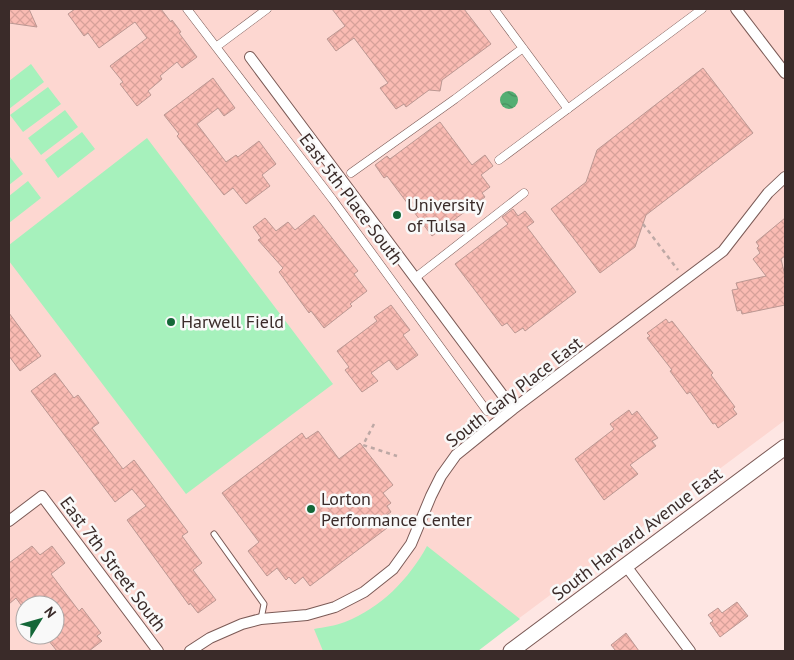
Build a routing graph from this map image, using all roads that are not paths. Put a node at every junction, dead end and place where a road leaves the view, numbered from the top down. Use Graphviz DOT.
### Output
graph roads {
  1 [pos="187,9"];
  2 [pos="267,9"];
  3 [pos="494,9"];
  4 [pos="702,9"];
  5 [pos="736,9"];
  6 [pos="216,47"];
  7 [pos="523,48"];
  8 [pos="250,57"];
  9 [pos="785,73"];
  10 [pos="568,109"];
  11 [pos="499,160"];
  12 [pos="351,173"];
  13 [pos="785,177"];
  14 [pos="524,193"];
  15 [pos="415,278"];
  16 [pos="514,409"];
  17 [pos="487,411"];
  18 [pos="785,447"];
  19 [pos="9,521"];
  20 [pos="214,534"];
  21 [pos="626,566"];
  22 [pos="262,619"];
  23 [pos="158,651"];
  24 [pos="190,651"];
  25 [pos="511,651"];
  26 [pos="690,651"];
  1 -- 6 [label="street, East 5th Place South"];
  2 -- 6 [label="street"];
  3 -- 7 [label="street"];
  4 -- 10 [label="street"];
  5 -- 9 [label="street"];
  6 -- 17 [label="street, East 5th Place South"];
  7 -- 10 [label="street"];
  7 -- 12 [label="street"];
  8 -- 15 [label="street, East 5th Place South"];
  10 -- 11 [label="street"];
  13 -- 16 [label="street, South Gary Place East"];
  14 -- 15 [label="street"];
  15 -- 16 [label="street, East 5th Place South"];
  16 -- 22 [label="street, South Gary Place East"];
  18 -- 21 [label="main road, South Harvard Avenue East"];
  19 -- 23 [label="street, East 7th Street South"];
  20 -- 22 [label="lane"];
  21 -- 25 [label="main road, South Harvard Avenue East"];
  21 -- 26 [label="street"];
  22 -- 24 [label="street, South Gary Place East"];
}
